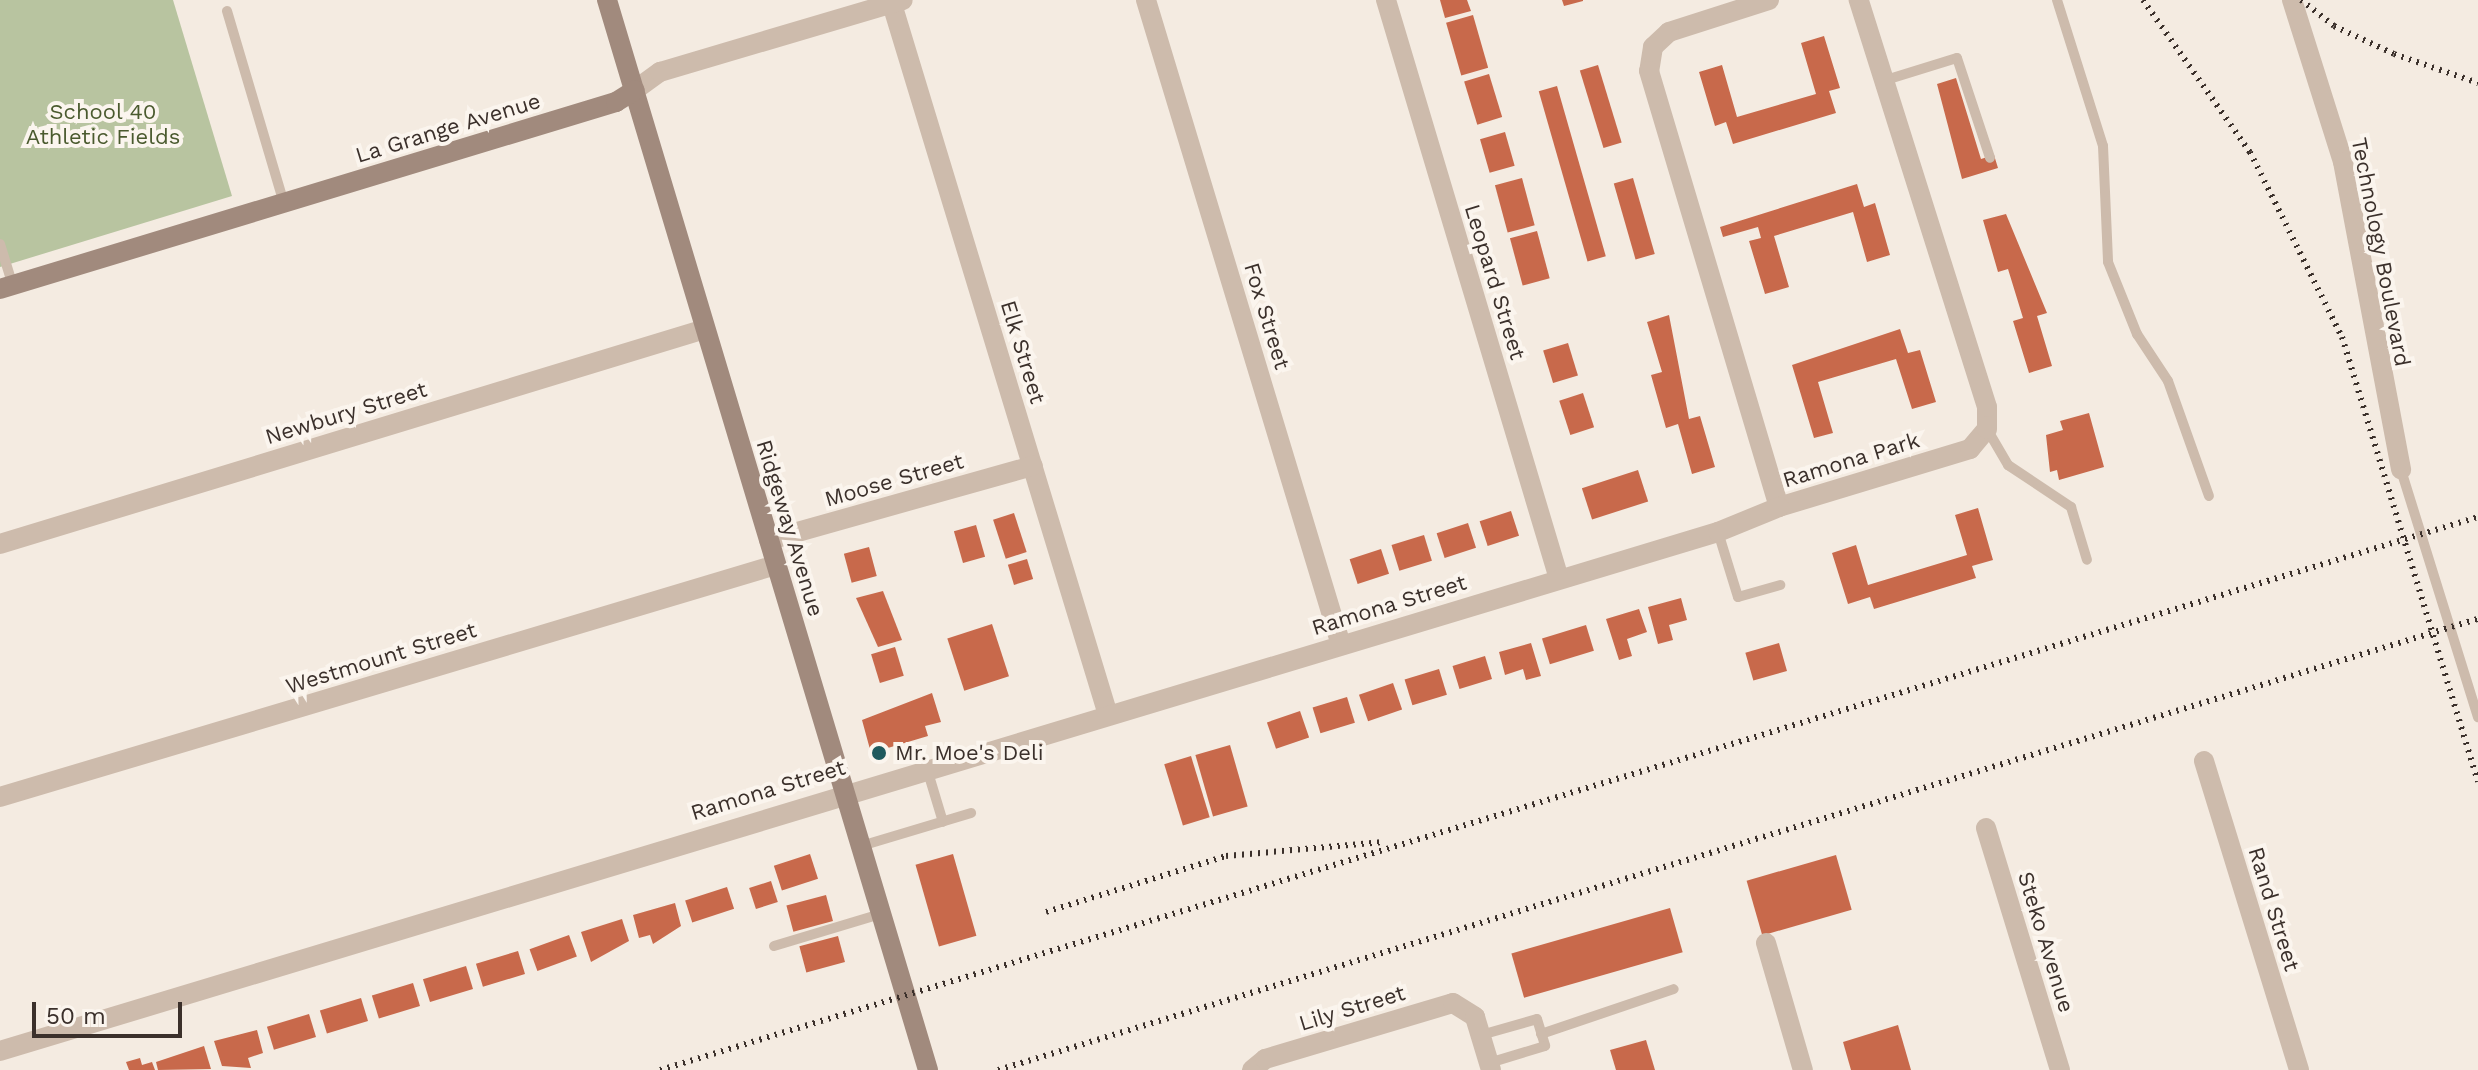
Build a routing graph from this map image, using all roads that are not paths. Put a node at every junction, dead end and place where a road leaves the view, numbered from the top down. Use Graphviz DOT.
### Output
graph roads {
  1 [pos="607,0"];
  2 [pos="1146,0"];
  3 [pos="1386,0"];
  4 [pos="1769,0"];
  5 [pos="1859,0"];
  6 [pos="2057,0"];
  7 [pos="2297,1"];
  8 [pos="897,2"];
  9 [pos="227,11"];
  10 [pos="1889,79"];
  11 [pos="635,90"];
  12 [pos="1990,158"];
  13 [pos="284,203"];
  14 [pos="0,244"];
  15 [pos="6,288"];
  16 [pos="705,329"];
  17 [pos="1987,429"];
  18 [pos="1033,466"];
  19 [pos="2401,470"];
  20 [pos="2209,496"];
  21 [pos="1779,507"];
  22 [pos="1718,532"];
  23 [pos="769,540"];
  24 [pos="0,544"];
  25 [pos="2087,560"];
  26 [pos="776,565"];
  27 [pos="1559,579"];
  28 [pos="1780,585"];
  29 [pos="1341,645"];
  30 [pos="1108,715"];
  31 [pos="2478,717"];
  32 [pos="2204,761"];
  33 [pos="926,767"];
  34 [pos="844,791"];
  35 [pos="0,797"];
  36 [pos="971,813"];
  37 [pos="943,822"];
  38 [pos="1986,828"];
  39 [pos="861,846"];
  40 [pos="881,914"];
  41 [pos="1766,943"];
  42 [pos="774,946"];
  43 [pos="1674,989"];
  44 [pos="1541,1034"];
  45 [pos="1481,1035"];
  46 [pos="0,1051"];
  47 [pos="1490,1066"];
  48 [pos="928,1070"];
  49 [pos="1252,1070"];
  50 [pos="1803,1070"];
  51 [pos="2060,1070"];
  52 [pos="2299,1070"];
  1 -- 11 [label="street, Ridgeway Avenue"];
  2 -- 29 [label="street, Fox Street"];
  3 -- 27 [label="street, Leopard Street"];
  4 -- 21 [label="street, Ramona Park"];
  5 -- 10 [label="street"];
  6 -- 20 [label="lane"];
  7 -- 19 [label="street, Technology Boulevard"];
  8 -- 11 [label="street, La Grange Avenue"];
  8 -- 18 [label="street, Elk Street"];
  9 -- 13 [label="lane"];
  10 -- 12 [label="lane"];
  10 -- 17 [label="street"];
  11 -- 13 [label="street, La Grange Avenue"];
  11 -- 16 [label="street, Ridgeway Avenue"];
  13 -- 15 [label="street, La Grange Avenue"];
  14 -- 15 [label="lane"];
  16 -- 23 [label="street, Ridgeway Avenue"];
  16 -- 24 [label="street, Newbury Street"];
  17 -- 21 [label="street, Ramona Park"];
  17 -- 25 [label="lane"];
  18 -- 23 [label="street, Moose Street"];
  18 -- 30 [label="street, Elk Street"];
  19 -- 31 [label="lane"];
  21 -- 22 [label="street, Ramona Street"];
  22 -- 27 [label="street, Ramona Street"];
  22 -- 28 [label="lane"];
  23 -- 26 [label="street, Ridgeway Avenue"];
  26 -- 34 [label="street, Ridgeway Avenue"];
  26 -- 35 [label="street, Westmount Street"];
  27 -- 29 [label="street, Ramona Street"];
  29 -- 30 [label="street, Ramona Street"];
  30 -- 33 [label="street, Ramona Street"];
  32 -- 52 [label="street, Rand Street"];
  33 -- 34 [label="street, Ramona Street"];
  33 -- 37 [label="lane"];
  34 -- 39 [label="street, Ridgeway Avenue"];
  34 -- 46 [label="street, Ramona Street"];
  36 -- 37 [label="lane"];
  37 -- 39 [label="lane"];
  38 -- 51 [label="street, Steko Avenue"];
  39 -- 40 [label="street, Ridgeway Avenue"];
  40 -- 42 [label="lane"];
  40 -- 48 [label="street, Ridgeway Avenue"];
  41 -- 50 [label="street"];
  43 -- 44 [label="lane"];
  44 -- 45 [label="lane"];
  44 -- 47 [label="lane"];
  45 -- 47 [label="street"];
  45 -- 49 [label="street, Lily Street"];
}
